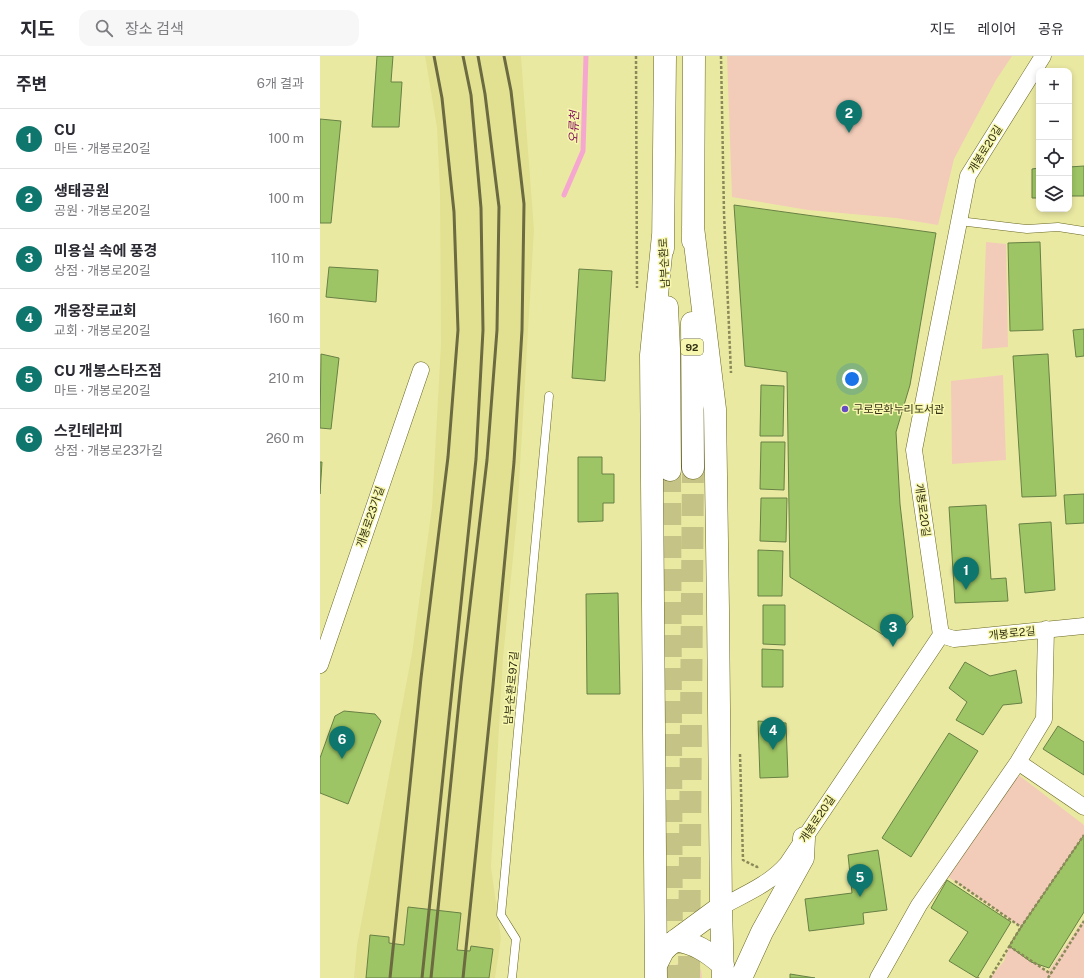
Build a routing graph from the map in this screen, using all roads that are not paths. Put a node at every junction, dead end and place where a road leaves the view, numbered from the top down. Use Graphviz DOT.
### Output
graph roads {
  1 [pos="665,56"];
  2 [pos="694,56"];
  3 [pos="1043,56"];
  4 [pos="959,221"];
  5 [pos="693,227"];
  6 [pos="1084,231"];
  7 [pos="662,235"];
  8 [pos="421,370"];
  9 [pos="549,396"];
  10 [pos="693,468"];
  11 [pos="670,470"];
  12 [pos="1084,626"];
  13 [pos="1046,630"];
  14 [pos="941,635"];
  15 [pos="320,665"];
  16 [pos="1018,762"];
  17 [pos="1084,807"];
  18 [pos="804,838"];
  19 [pos="721,907"];
  20 [pos="676,940"];
  21 [pos="656,971"];
  22 [pos="723,971"];
  23 [pos="512,978"];
  24 [pos="741,978"];
  25 [pos="878,978"];
  1 -- 7 [label="main road, 남부순환로 / 92"];
  2 -- 5 [label="main road, 92"];
  3 -- 4 [label="street, 개봉로20길"];
  4 -- 6 [label="lane"];
  4 -- 14 [label="street, 개봉로20길"];
  5 -- 10 [label="main road, 92"];
  5 -- 19 [label="main road"];
  7 -- 11 [label="main road, 남부순환로 / 92"];
  7 -- 21 [label="main road"];
  8 -- 15 [label="street, 개봉로23가길"];
  9 -- 23 [label="lane, 남부순환로97길"];
  12 -- 13 [label="street, 개봉로2길"];
  13 -- 14 [label="street, 개봉로2길"];
  13 -- 16 [label="street"];
  14 -- 18 [label="street, 개봉로20길"];
  16 -- 17 [label="street"];
  16 -- 25 [label="street"];
  18 -- 19 [label="street, 개봉로20길"];
  18 -- 24 [label="main road"];
  19 -- 20 [label="main road"];
  19 -- 22 [label="main road"];
  20 -- 21 [label="main road"];
  20 -- 22 [label="main road"];
}
